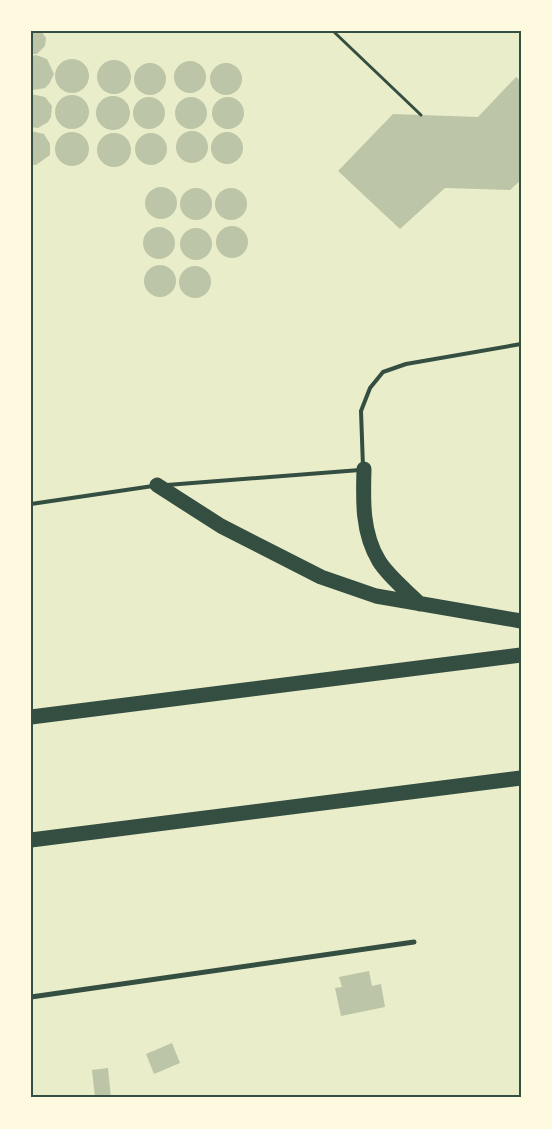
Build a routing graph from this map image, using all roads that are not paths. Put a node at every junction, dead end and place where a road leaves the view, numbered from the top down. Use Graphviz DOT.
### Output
graph roads {
  1 [pos="521,344"];
  2 [pos="364,470"];
  3 [pos="157,485"];
  4 [pos="31,504"];
  5 [pos="420,604"];
  6 [pos="521,621"];
  7 [pos="521,655"];
  8 [pos="31,717"];
  9 [pos="521,778"];
  10 [pos="31,840"];
  11 [pos="414,942"];
  12 [pos="31,997"];
  1 -- 2 [label="lane"];
  2 -- 3 [label="lane"];
  2 -- 5 [label="highway"];
  3 -- 4 [label="lane"];
  3 -- 5 [label="highway"];
  5 -- 6 [label="highway"];
  7 -- 8 [label="highway"];
  9 -- 10 [label="highway"];
  11 -- 12 [label="street"];
}
